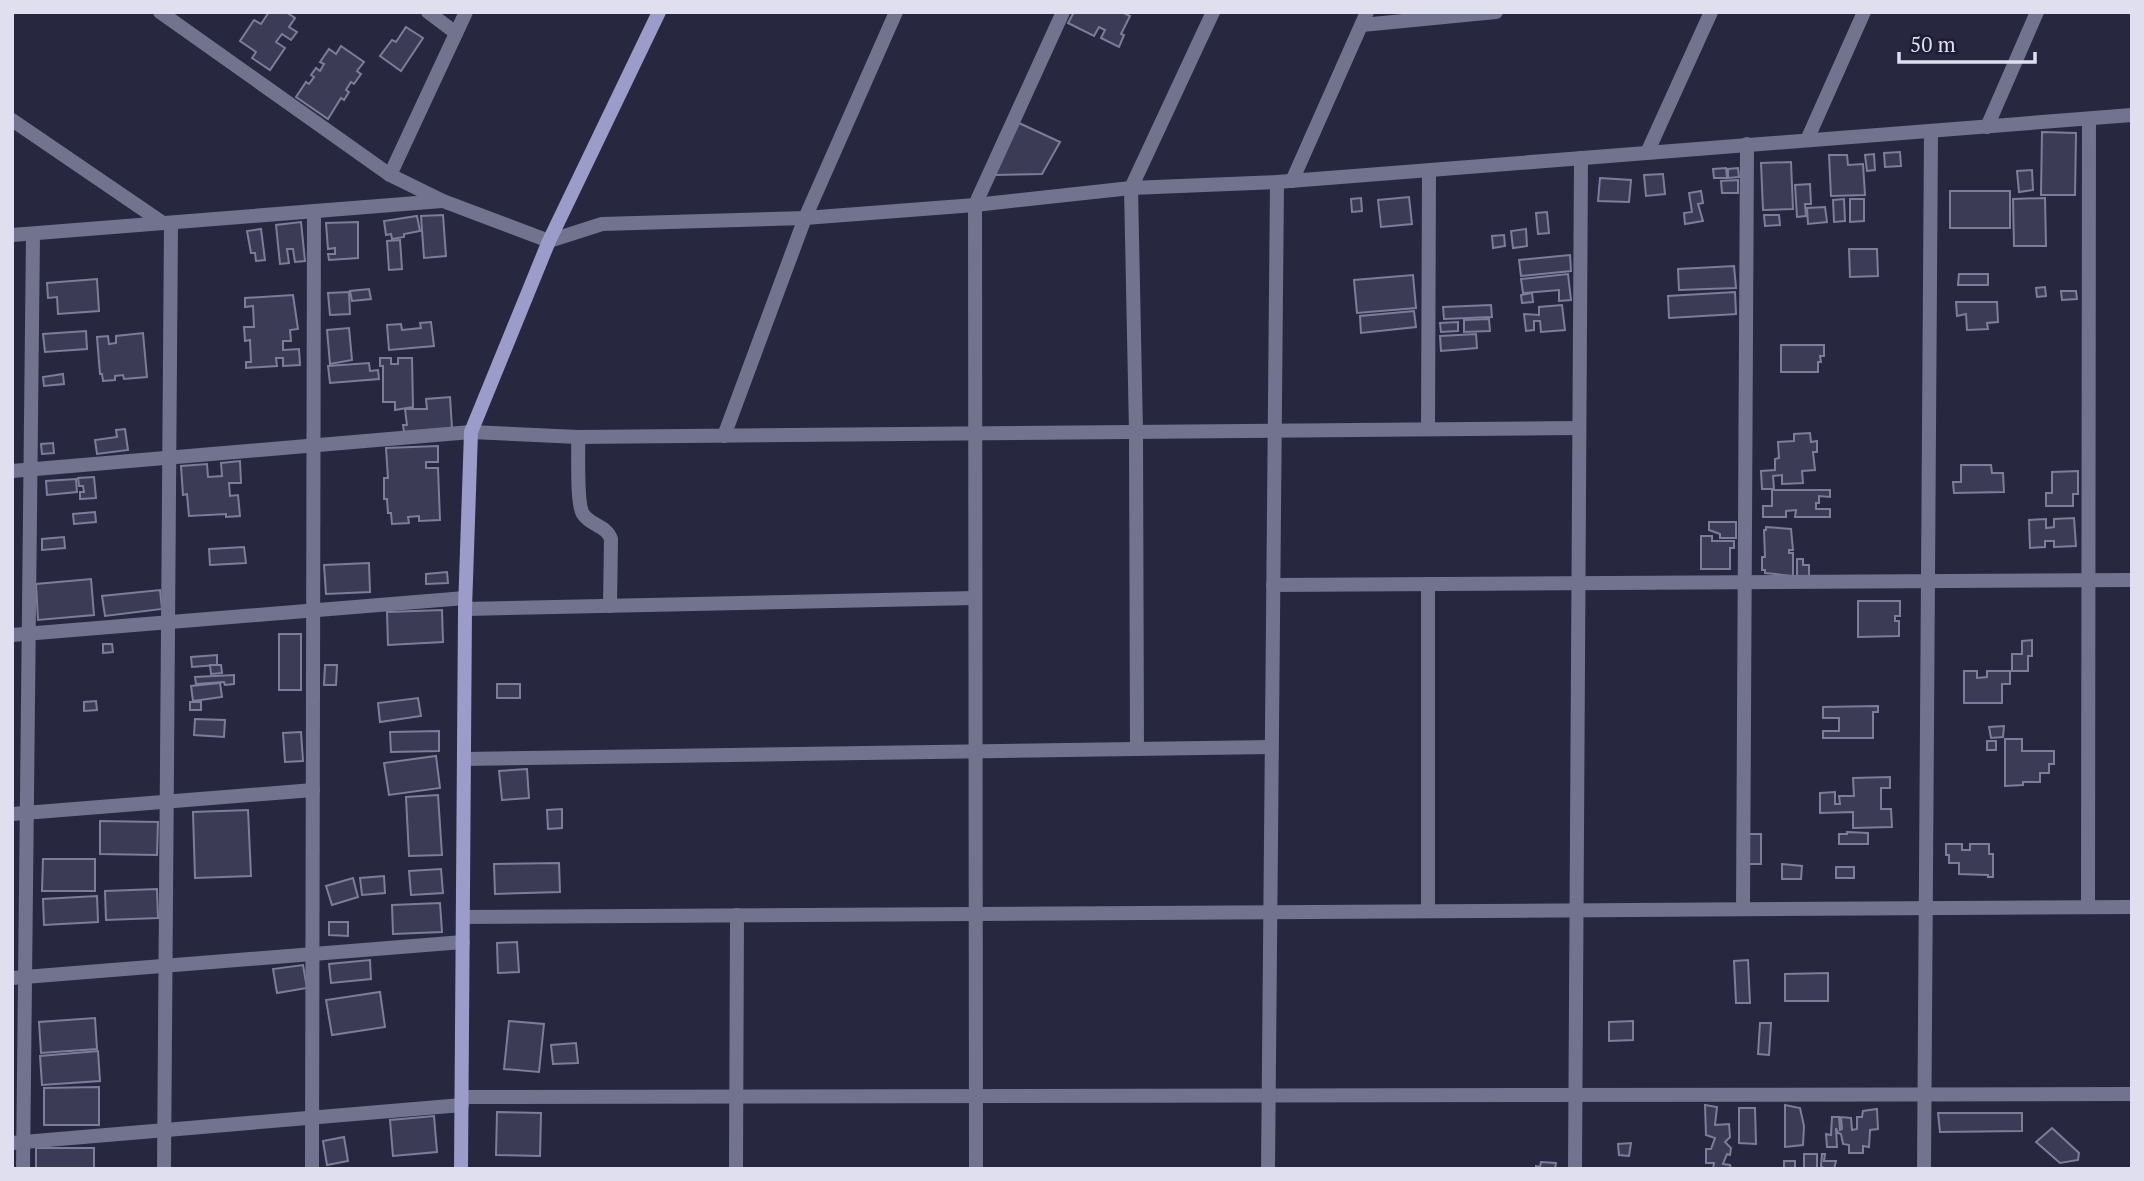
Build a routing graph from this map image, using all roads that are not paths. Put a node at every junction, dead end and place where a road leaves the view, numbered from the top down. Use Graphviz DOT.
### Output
graph roads {
  1 [pos="160,12"];
  2 [pos="428,12"];
  3 [pos="466,12"];
  4 [pos="659,12"];
  5 [pos="896,12"];
  6 [pos="1063,12"];
  7 [pos="1213,12"];
  8 [pos="1496,12"];
  9 [pos="1711,12"];
  10 [pos="1864,12"];
  11 [pos="2037,12"];
  12 [pos="1365,19"];
  13 [pos="456,33"];
  14 [pos="2132,116"];
  15 [pos="12,120"];
  16 [pos="2089,120"];
  17 [pos="1987,127"];
  18 [pos="1931,132"];
  19 [pos="1807,139"];
  20 [pos="1746,144"];
  21 [pos="1647,153"];
  22 [pos="1581,158"];
  23 [pos="1429,171"];
  24 [pos="390,175"];
  25 [pos="1284,182"];
  26 [pos="1131,188"];
  27 [pos="443,201"];
  28 [pos="975,205"];
  29 [pos="314,211"];
  30 [pos="805,218"];
  31 [pos="167,223"];
  32 [pos="33,234"];
  33 [pos="12,235"];
  34 [pos="549,241"];
  35 [pos="1578,428"];
  36 [pos="1428,429"];
  37 [pos="1274,430"];
  38 [pos="471,432"];
  39 [pos="1136,432"];
  40 [pos="974,433"];
  41 [pos="724,436"];
  42 [pos="578,437"];
  43 [pos="314,446"];
  44 [pos="170,458"];
  45 [pos="30,469"];
  46 [pos="12,471"];
  47 [pos="2088,580"];
  48 [pos="2132,580"];
  49 [pos="1928,581"];
  50 [pos="1745,582"];
  51 [pos="1578,583"];
  52 [pos="1273,584"];
  53 [pos="1428,584"];
  54 [pos="975,598"];
  55 [pos="465,604"];
  56 [pos="611,606"];
  57 [pos="314,610"];
  58 [pos="168,622"];
  59 [pos="28,633"];
  60 [pos="12,635"];
  61 [pos="1271,747"];
  62 [pos="1137,749"];
  63 [pos="975,752"];
  64 [pos="464,759"];
  65 [pos="313,790"];
  66 [pos="167,802"];
  67 [pos="19,813"];
  68 [pos="2088,907"];
  69 [pos="2132,907"];
  70 [pos="1926,908"];
  71 [pos="1743,909"];
  72 [pos="1576,910"];
  73 [pos="1428,911"];
  74 [pos="1270,912"];
  75 [pos="975,914"];
  76 [pos="737,915"];
  77 [pos="463,917"];
  78 [pos="463,942"];
  79 [pos="313,953"];
  80 [pos="166,966"];
  81 [pos="18,978"];
  82 [pos="1925,1094"];
  83 [pos="2132,1094"];
  84 [pos="1269,1095"];
  85 [pos="1575,1095"];
  86 [pos="736,1096"];
  87 [pos="976,1096"];
  88 [pos="462,1101"];
  89 [pos="313,1117"];
  90 [pos="164,1130"];
  91 [pos="18,1142"];
  92 [pos="23,1169"];
  93 [pos="164,1169"];
  94 [pos="312,1169"];
  95 [pos="461,1169"];
  96 [pos="736,1169"];
  97 [pos="976,1169"];
  98 [pos="1268,1169"];
  99 [pos="1575,1169"];
  100 [pos="1924,1169"];
  1 -- 24 [label="street"];
  2 -- 13 [label="street"];
  3 -- 13 [label="street"];
  4 -- 34 [label="main road"];
  5 -- 30 [label="street"];
  6 -- 28 [label="street"];
  7 -- 26 [label="street"];
  8 -- 12 [label="street"];
  9 -- 21 [label="street"];
  10 -- 19 [label="street"];
  11 -- 17 [label="street"];
  12 -- 25 [label="street"];
  13 -- 24 [label="street"];
  14 -- 16 [label="street"];
  15 -- 31 [label="street"];
  16 -- 17 [label="street"];
  16 -- 47 [label="street"];
  17 -- 18 [label="street"];
  18 -- 19 [label="street"];
  18 -- 49 [label="street"];
  19 -- 20 [label="street"];
  20 -- 21 [label="street"];
  20 -- 50 [label="street"];
  21 -- 22 [label="street"];
  22 -- 23 [label="street"];
  22 -- 35 [label="street"];
  23 -- 25 [label="street"];
  23 -- 36 [label="street"];
  24 -- 27 [label="street"];
  25 -- 26 [label="street"];
  25 -- 37 [label="street"];
  26 -- 28 [label="street"];
  26 -- 39 [label="street"];
  27 -- 29 [label="street"];
  27 -- 34 [label="street"];
  28 -- 30 [label="street"];
  28 -- 40 [label="street"];
  29 -- 31 [label="street"];
  29 -- 43 [label="street"];
  30 -- 34 [label="street"];
  30 -- 41 [label="street"];
  31 -- 32 [label="street"];
  31 -- 44 [label="street"];
  32 -- 33 [label="street"];
  32 -- 45 [label="street"];
  34 -- 38 [label="main road"];
  35 -- 36 [label="street"];
  35 -- 51 [label="street"];
  36 -- 37 [label="street"];
  37 -- 39 [label="street"];
  37 -- 52 [label="street"];
  38 -- 42 [label="street"];
  38 -- 43 [label="street"];
  38 -- 55 [label="main road"];
  39 -- 40 [label="street"];
  39 -- 62 [label="street"];
  40 -- 41 [label="street"];
  40 -- 54 [label="street"];
  41 -- 42 [label="street"];
  42 -- 56 [label="street"];
  43 -- 44 [label="street"];
  43 -- 57 [label="street"];
  44 -- 45 [label="street"];
  44 -- 58 [label="street"];
  45 -- 46 [label="street"];
  45 -- 59 [label="street"];
  47 -- 48 [label="street"];
  47 -- 49 [label="street"];
  47 -- 68 [label="street"];
  49 -- 50 [label="street"];
  49 -- 70 [label="street"];
  50 -- 51 [label="street"];
  50 -- 71 [label="street"];
  51 -- 53 [label="street"];
  51 -- 72 [label="street"];
  52 -- 53 [label="street"];
  52 -- 61 [label="street"];
  53 -- 73 [label="street"];
  54 -- 56 [label="street"];
  54 -- 63 [label="street"];
  55 -- 56 [label="street"];
  55 -- 57 [label="street"];
  55 -- 64 [label="main road"];
  57 -- 58 [label="street"];
  57 -- 65 [label="street"];
  58 -- 59 [label="street"];
  58 -- 66 [label="street"];
  59 -- 60 [label="street"];
  59 -- 67 [label="street"];
  61 -- 62 [label="street"];
  61 -- 74 [label="street"];
  62 -- 63 [label="street"];
  63 -- 64 [label="street"];
  63 -- 75 [label="street"];
  64 -- 77 [label="main road"];
  65 -- 66 [label="street"];
  65 -- 79 [label="street"];
  66 -- 67 [label="street"];
  66 -- 80 [label="street"];
  67 -- 81 [label="street"];
  68 -- 69 [label="street"];
  68 -- 70 [label="street"];
  70 -- 71 [label="street"];
  70 -- 82 [label="street"];
  71 -- 72 [label="street"];
  72 -- 73 [label="street"];
  72 -- 85 [label="street"];
  73 -- 74 [label="street"];
  74 -- 75 [label="street"];
  74 -- 84 [label="street"];
  75 -- 76 [label="street"];
  75 -- 87 [label="street"];
  76 -- 77 [label="street"];
  76 -- 86 [label="street"];
  77 -- 78 [label="main road"];
  78 -- 79 [label="street"];
  78 -- 88 [label="main road"];
  79 -- 80 [label="street"];
  79 -- 89 [label="street"];
  80 -- 81 [label="street"];
  80 -- 90 [label="street"];
  81 -- 91 [label="street"];
  82 -- 83 [label="street"];
  82 -- 85 [label="street"];
  82 -- 100 [label="street"];
  84 -- 85 [label="street"];
  84 -- 87 [label="street"];
  84 -- 98 [label="street"];
  85 -- 99 [label="street"];
  86 -- 87 [label="street"];
  86 -- 88 [label="street"];
  86 -- 96 [label="street"];
  87 -- 97 [label="street"];
  88 -- 89 [label="street"];
  88 -- 95 [label="main road"];
  89 -- 90 [label="street"];
  89 -- 94 [label="street"];
  90 -- 91 [label="street"];
  90 -- 93 [label="street"];
  91 -- 92 [label="street"];
}
